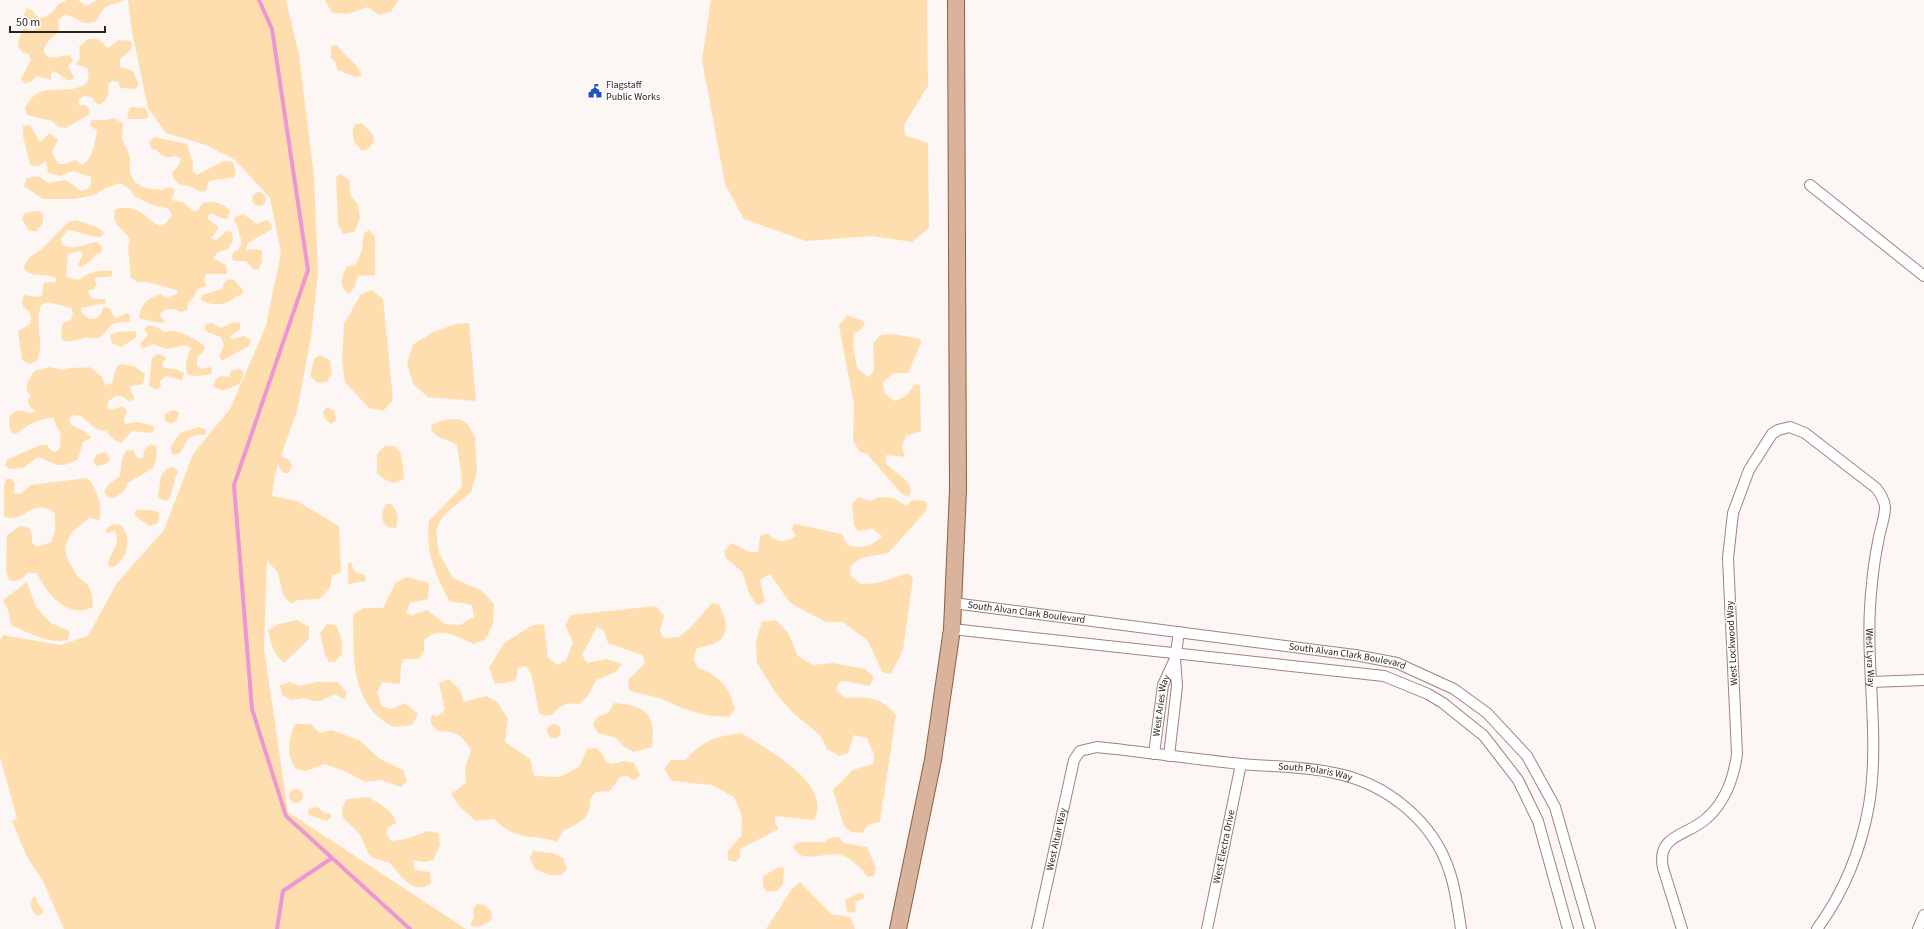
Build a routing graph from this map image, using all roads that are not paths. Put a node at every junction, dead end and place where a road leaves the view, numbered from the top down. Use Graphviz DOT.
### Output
graph roads {
  1 [pos="956,0"];
  2 [pos="1810,185"];
  3 [pos="1924,276"];
  4 [pos="1786,428"];
  5 [pos="953,604"];
  6 [pos="952,628"];
  7 [pos="1179,632"];
  8 [pos="1175,656"];
  9 [pos="1924,680"];
  10 [pos="1871,682"];
  11 [pos="1080,751"];
  12 [pos="1154,754"];
  13 [pos="1169,756"];
  14 [pos="1241,764"];
  15 [pos="1924,915"];
  16 [pos="898,929"];
  17 [pos="1037,929"];
  18 [pos="1207,929"];
  19 [pos="1461,929"];
  20 [pos="1568,929"];
  21 [pos="1590,929"];
  22 [pos="1682,929"];
  23 [pos="1817,929"];
  24 [pos="1918,929"];
  1 -- 5 [label="main road"];
  2 -- 3 [label="street"];
  4 -- 10 [label="street, West Lyra Way"];
  4 -- 22 [label="street, West Lockwood Way"];
  5 -- 6 [label="main road"];
  5 -- 7 [label="street, South Alvan Clark Boulevard"];
  6 -- 8 [label="street, South Alvan Clark Boulevard"];
  6 -- 16 [label="main road"];
  7 -- 8 [label="street, West Aries Way"];
  7 -- 21 [label="street, South Alvan Clark Boulevard"];
  8 -- 12 [label="street, West Aries Way"];
  8 -- 13 [label="street, West Aries Way"];
  8 -- 20 [label="street, South Alvan Clark Boulevard"];
  9 -- 10 [label="street"];
  10 -- 23 [label="street, West Lyra Way"];
  11 -- 12 [label="street, South Polaris Way"];
  11 -- 17 [label="street, West Altair Way"];
  12 -- 13 [label="street, South Polaris Way"];
  13 -- 14 [label="street, South Polaris Way"];
  14 -- 18 [label="street, West Electra Drive"];
  14 -- 19 [label="street, South Polaris Way"];
  15 -- 24 [label="street"];
}
